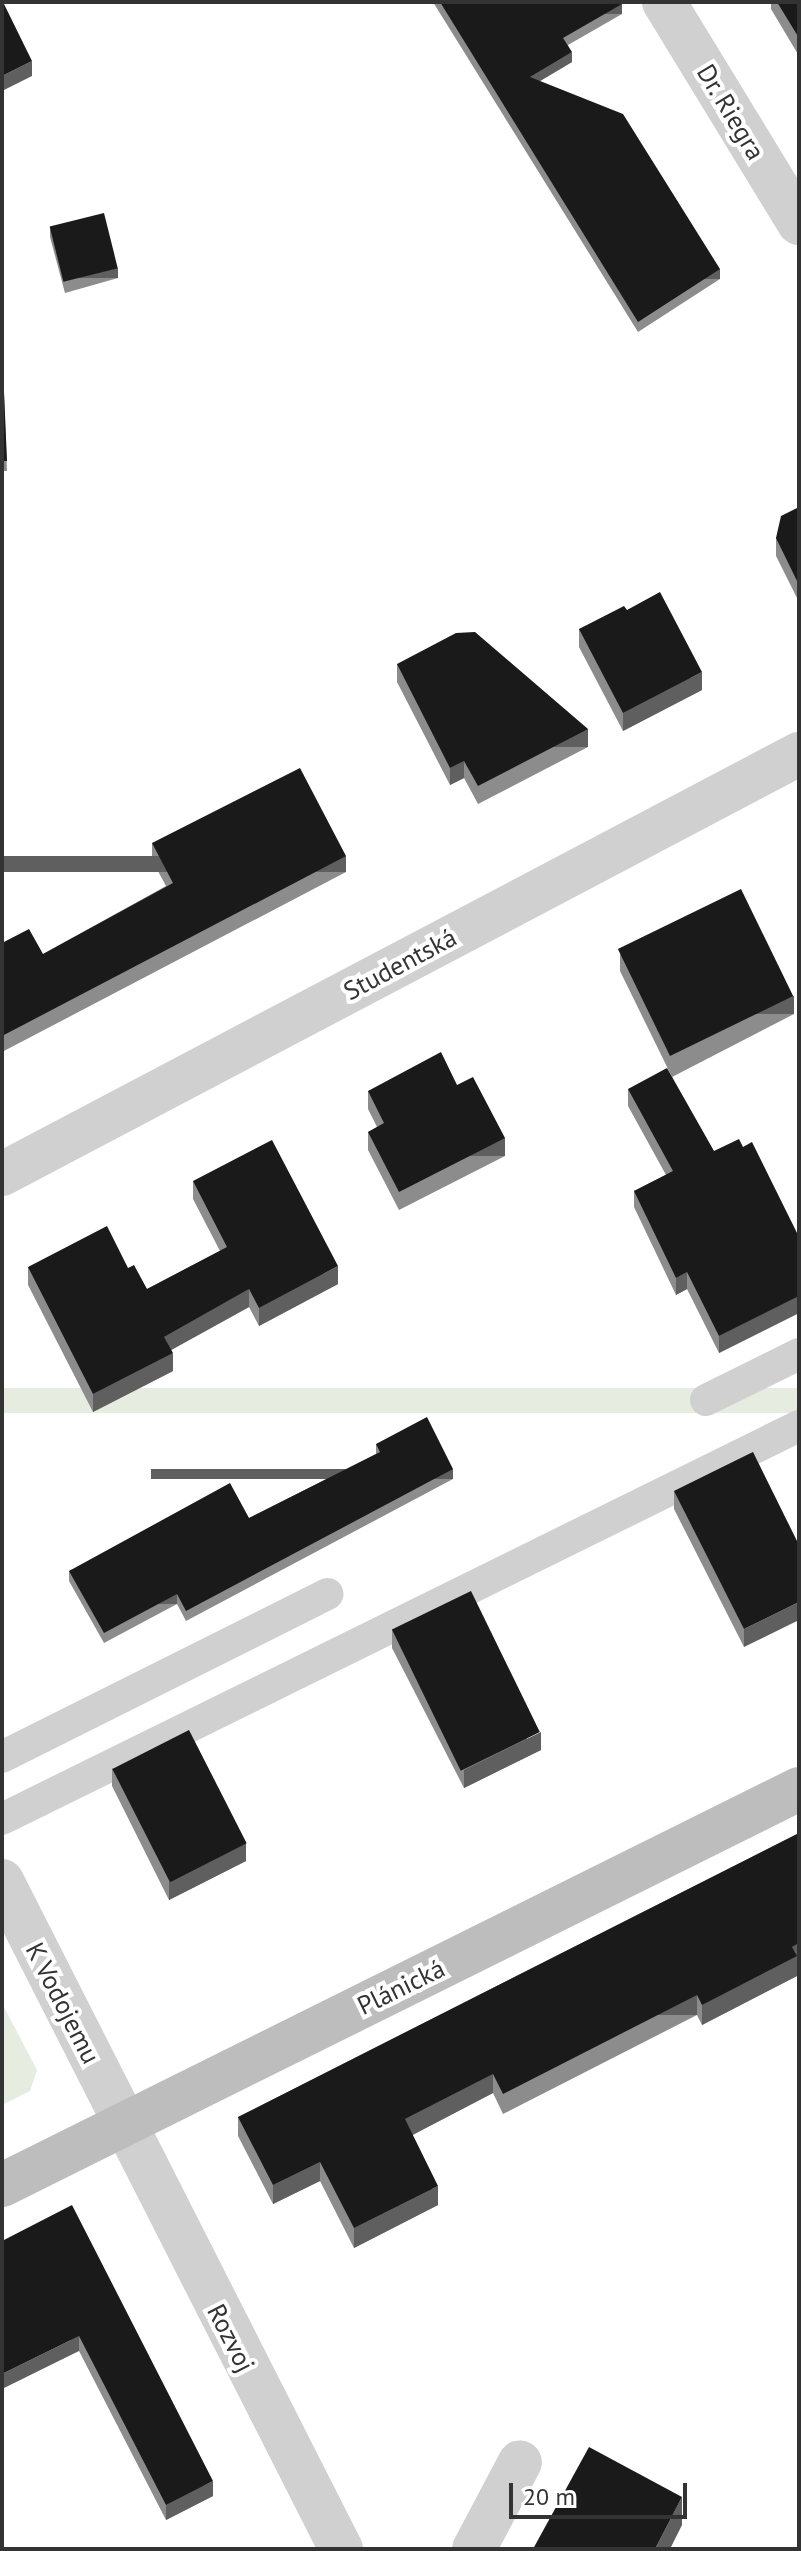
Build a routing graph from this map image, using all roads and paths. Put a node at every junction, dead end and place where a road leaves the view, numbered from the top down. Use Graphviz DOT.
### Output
graph roads {
  1 [pos="664,2"];
  2 [pos="799,223"];
  3 [pos="799,754"];
  4 [pos="2,1174"];
  5 [pos="799,1354"];
  6 [pos="706,1400"];
  7 [pos="799,1426"];
  8 [pos="327,1594"];
  9 [pos="2,1757"];
  10 [pos="799,1789"];
  11 [pos="2,1819"];
  12 [pos="2,1881"];
  13 [pos="124,2124"];
  14 [pos="2,2185"];
  15 [pos="520,2462"];
  16 [pos="341,2549"];
  17 [pos="474,2549"];
  1 -- 2 [label="street, Dr. Riegra"];
  3 -- 4 [label="street, Studentská"];
  5 -- 6 [label="lane"];
  7 -- 11 [label="lane"];
  8 -- 9 [label="lane"];
  10 -- 13 [label="main road, Plánická"];
  12 -- 13 [label="street, K Vodojemu"];
  13 -- 14 [label="main road, Plánická"];
  13 -- 16 [label="street, Rozvoj"];
  15 -- 17 [label="street"];
}
